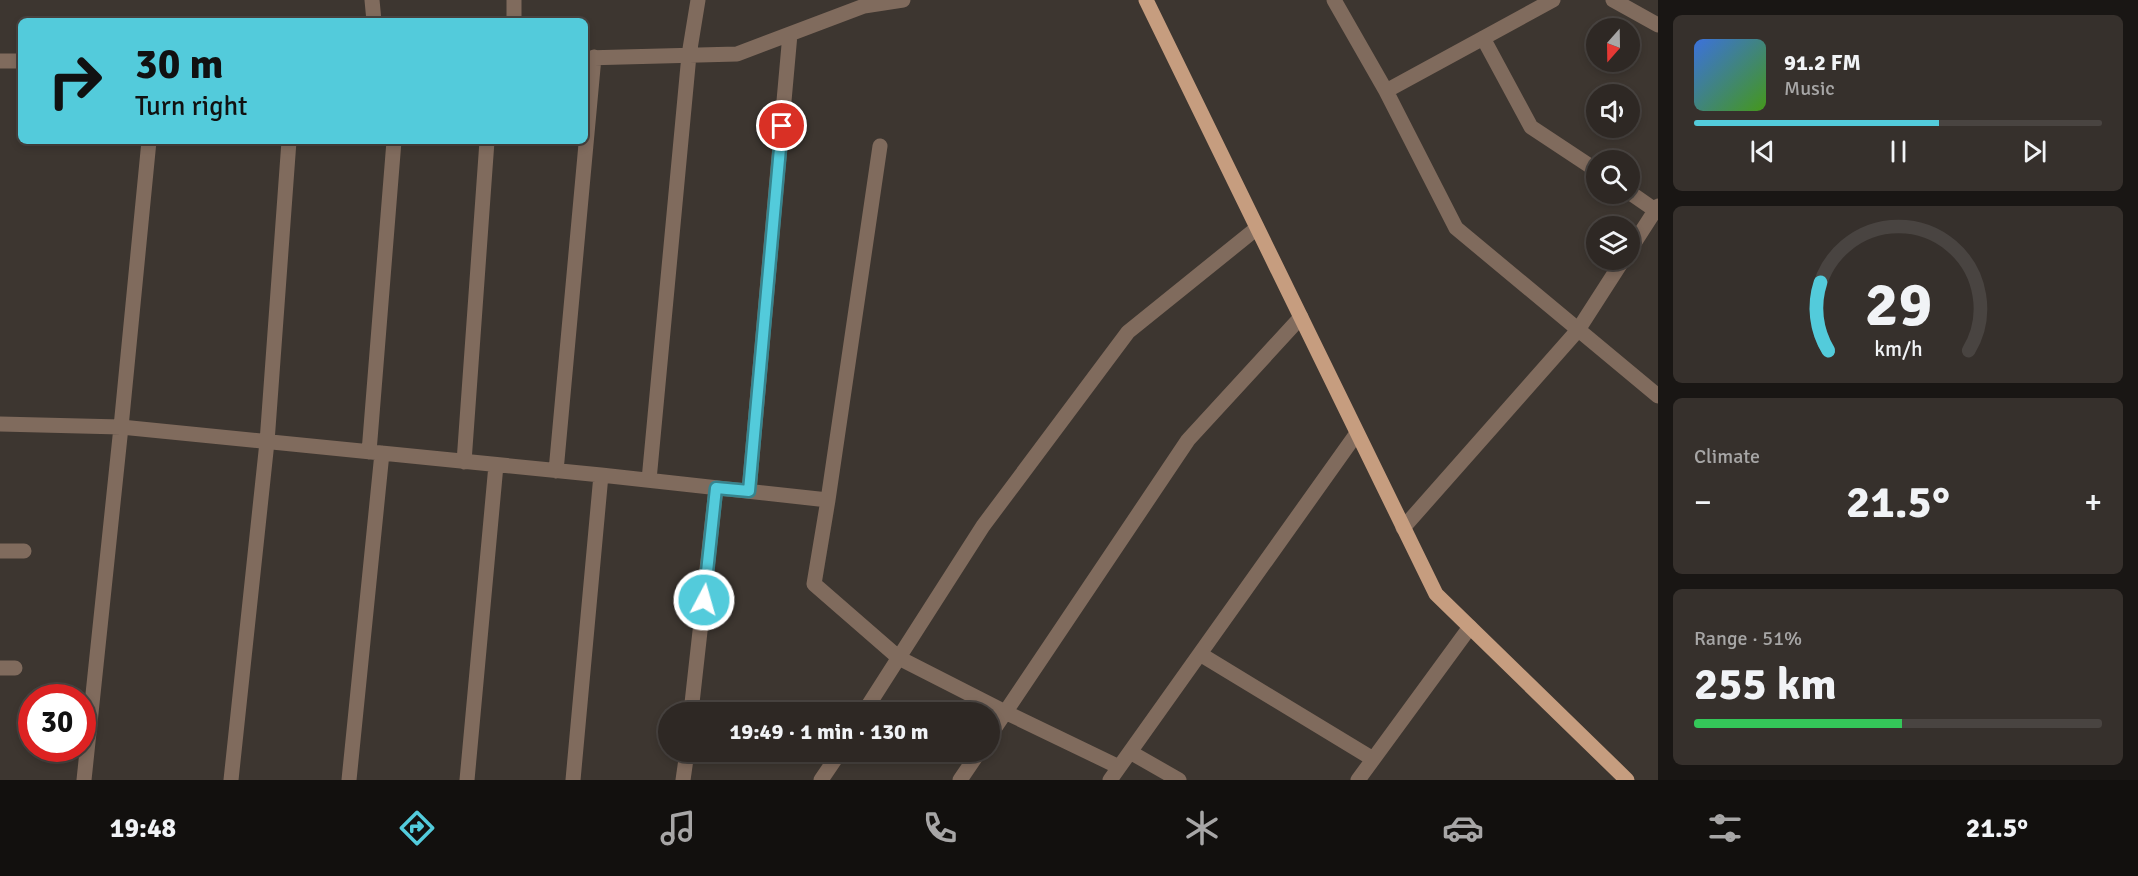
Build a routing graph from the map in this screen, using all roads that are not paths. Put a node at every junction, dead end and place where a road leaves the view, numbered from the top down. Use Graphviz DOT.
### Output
graph roads {
  1 [pos="372,0"];
  2 [pos="514,0"];
  3 [pos="698,0"];
  4 [pos="903,0"];
  5 [pos="1146,0"];
  6 [pos="1334,0"];
  7 [pos="1553,0"];
  8 [pos="1613,0"];
  9 [pos="1633,5"];
  10 [pos="374,18"];
  11 [pos="514,18"];
  12 [pos="1658,25"];
  13 [pos="790,34"];
  14 [pos="1483,38"];
  15 [pos="689,55"];
  16 [pos="589,58"];
  17 [pos="0,60"];
  18 [pos="18,61"];
  19 [pos="1386,91"];
  20 [pos="149,144"];
  21 [pos="289,144"];
  22 [pos="394,144"];
  23 [pos="487,144"];
  24 [pos="582,144"];
  25 [pos="880,146"];
  26 [pos="1586,164"];
  27 [pos="1640,199"];
  28 [pos="1657,209"];
  29 [pos="1257,228"];
  30 [pos="1640,234"];
  31 [pos="1617,270"];
  32 [pos="1300,317"];
  33 [pos="1578,330"];
  34 [pos="1658,396"];
  35 [pos="0,424"];
  36 [pos="121,427"];
  37 [pos="1357,433"];
  38 [pos="267,442"];
  39 [pos="375,453"];
  40 [pos="464,462"];
  41 [pos="496,465"];
  42 [pos="556,471"];
  43 [pos="602,475"];
  44 [pos="649,480"];
  45 [pos="716,488"];
  46 [pos="749,491"];
  47 [pos="828,500"];
  48 [pos="1403,528"];
  49 [pos="0,551"];
  50 [pos="24,551"];
  51 [pos="1470,627"];
  52 [pos="1200,654"];
  53 [pos="899,658"];
  54 [pos="692,702"];
  55 [pos="870,702"];
  56 [pos="1005,712"];
  57 [pos="1000,720"];
  58 [pos="1130,752"];
  59 [pos="1373,759"];
  60 [pos="686,762"];
  61 [pos="833,762"];
  62 [pos="972,762"];
  63 [pos="1114,774"];
  64 [pos="84,780"];
  65 [pos="231,780"];
  66 [pos="349,780"];
  67 [pos="467,780"];
  68 [pos="573,780"];
  69 [pos="683,780"];
  70 [pos="821,780"];
  71 [pos="960,780"];
  72 [pos="1179,780"];
  73 [pos="1358,780"];
  74 [pos="1627,780"];
  1 -- 10 [label="street"];
  2 -- 11 [label="street"];
  3 -- 15 [label="street"];
  4 -- 13 [label="street"];
  5 -- 29 [label="main road"];
  6 -- 19 [label="street"];
  7 -- 14 [label="street"];
  8 -- 9 [label="street"];
  9 -- 12 [label="street"];
  13 -- 15 [label="street"];
  13 -- 46 [label="street"];
  14 -- 19 [label="street"];
  14 -- 26 [label="street"];
  15 -- 16 [label="street"];
  15 -- 44 [label="street"];
  17 -- 18 [label="street"];
  19 -- 33 [label="street"];
  20 -- 36 [label="street"];
  21 -- 38 [label="street"];
  22 -- 39 [label="street"];
  23 -- 40 [label="street"];
  24 -- 42 [label="street"];
  25 -- 47 [label="street"];
  27 -- 28 [label="street"];
  28 -- 30 [label="street"];
  29 -- 32 [label="main road"];
  29 -- 53 [label="street"];
  31 -- 33 [label="street"];
  32 -- 37 [label="main road"];
  32 -- 56 [label="street"];
  33 -- 34 [label="street"];
  33 -- 48 [label="street"];
  35 -- 36 [label="street"];
  36 -- 38 [label="street"];
  36 -- 64 [label="street"];
  37 -- 48 [label="main road"];
  37 -- 52 [label="street"];
  38 -- 39 [label="street"];
  38 -- 65 [label="street"];
  39 -- 40 [label="street"];
  39 -- 66 [label="street"];
  40 -- 41 [label="street"];
  41 -- 42 [label="street"];
  41 -- 67 [label="street"];
  42 -- 43 [label="street"];
  43 -- 44 [label="street"];
  43 -- 68 [label="street"];
  44 -- 45 [label="street"];
  45 -- 46 [label="street"];
  45 -- 54 [label="street"];
  46 -- 47 [label="street"];
  47 -- 53 [label="street"];
  48 -- 51 [label="main road"];
  49 -- 50 [label="street"];
  51 -- 59 [label="street"];
  51 -- 74 [label="main road"];
  52 -- 58 [label="street"];
  52 -- 59 [label="street"];
  53 -- 55 [label="street"];
  53 -- 56 [label="street"];
  56 -- 57 [label="street"];
  56 -- 63 [label="street"];
  58 -- 63 [label="street"];
  58 -- 72 [label="street"];
  59 -- 73 [label="street"];
  60 -- 69 [label="street"];
  61 -- 70 [label="street"];
  62 -- 71 [label="street"];
}
